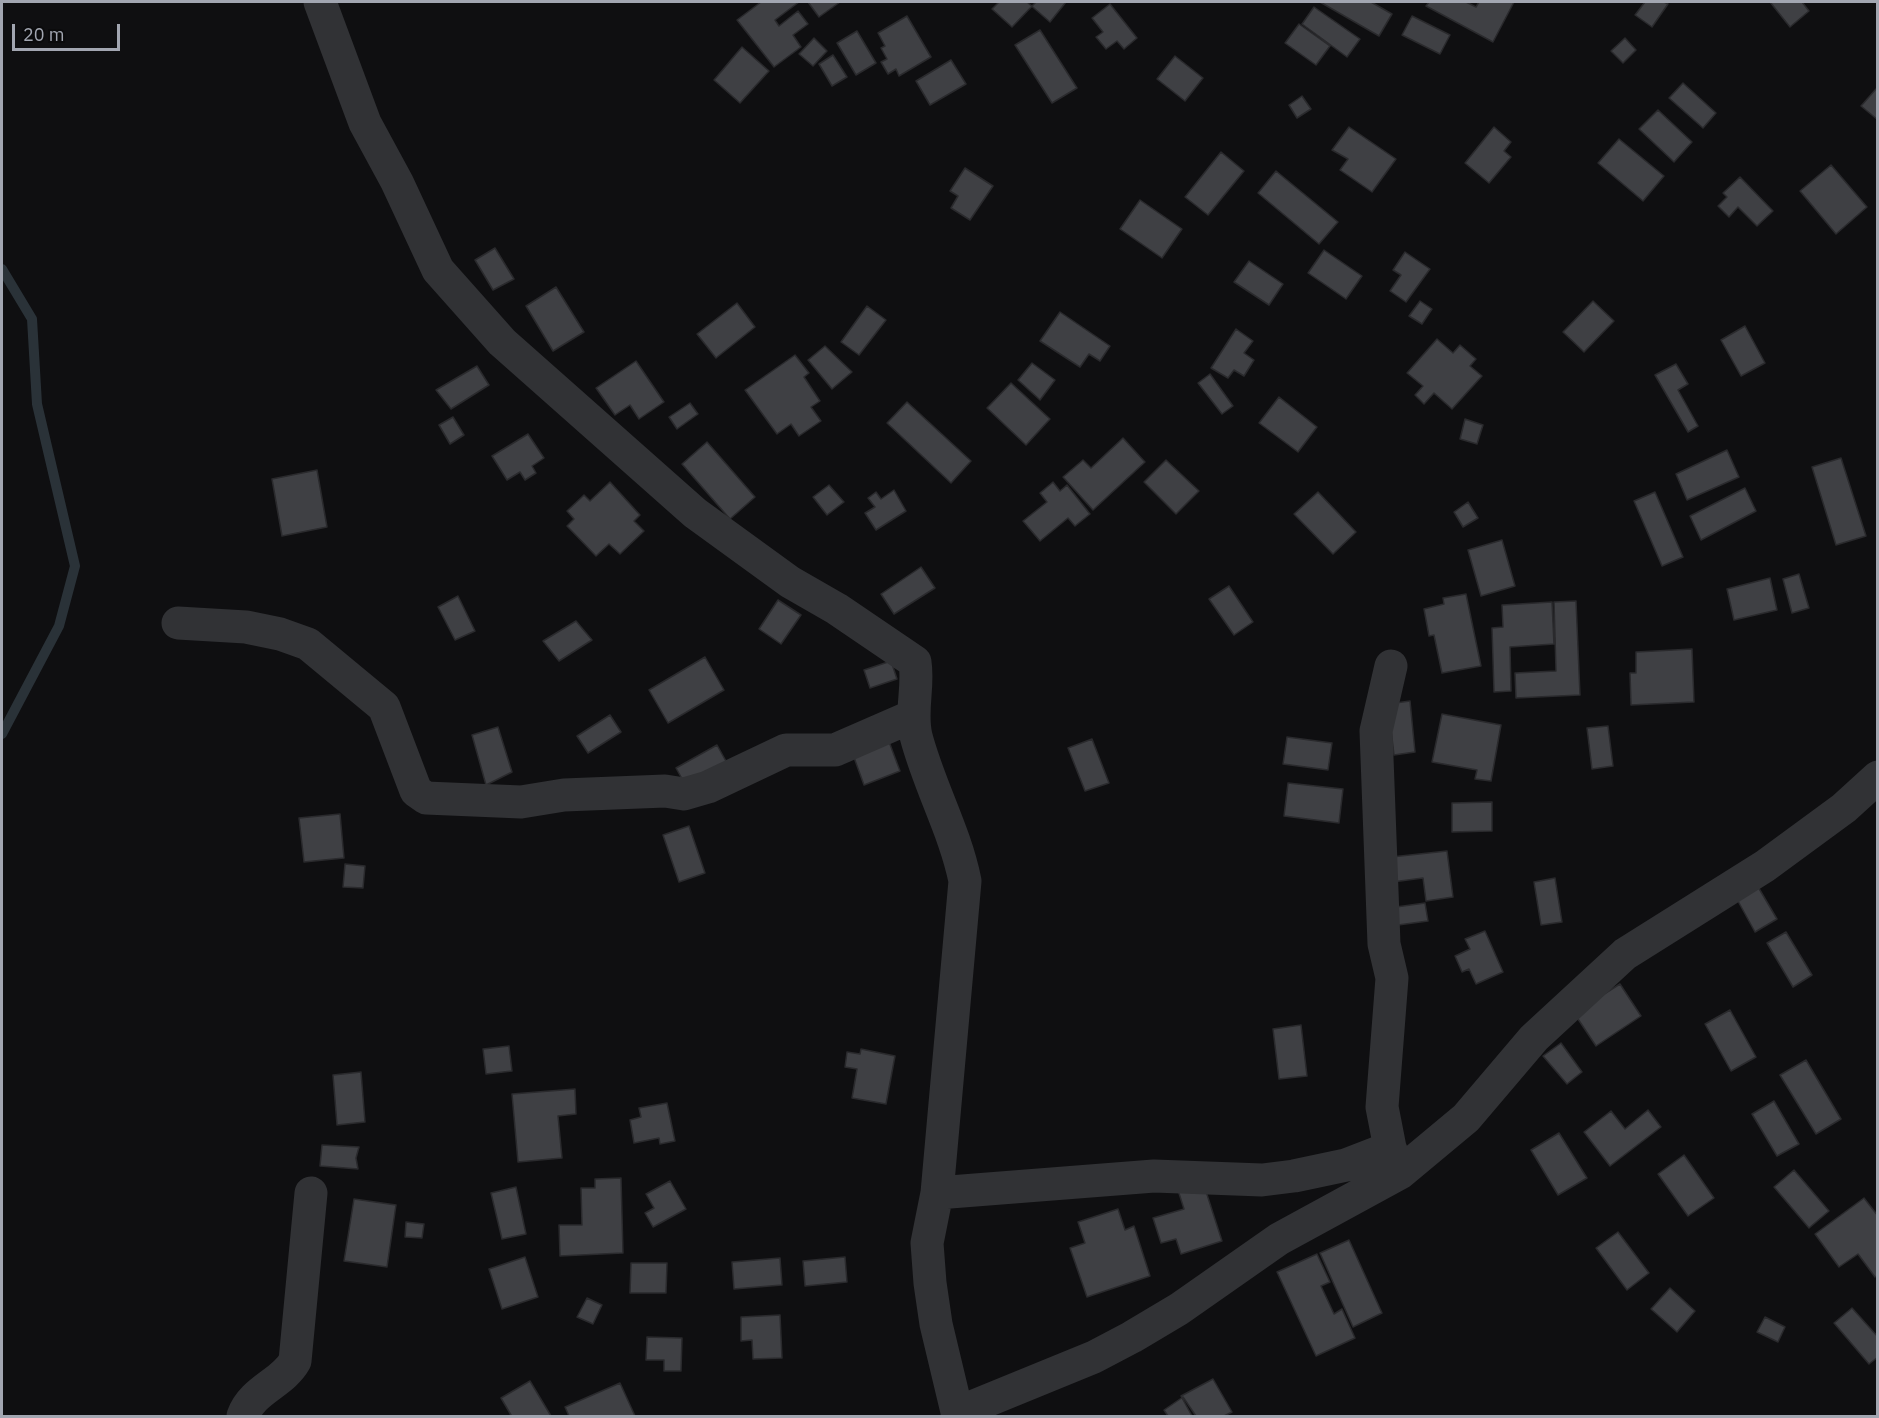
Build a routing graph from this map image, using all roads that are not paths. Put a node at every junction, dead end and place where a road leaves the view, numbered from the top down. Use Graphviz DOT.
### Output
graph roads {
  1 [pos="320,2"];
  2 [pos="178,623"];
  3 [pos="1391,666"];
  4 [pos="913,716"];
  5 [pos="1878,777"];
  6 [pos="1395,1161"];
  7 [pos="311,1193"];
  8 [pos="937,1193"];
  9 [pos="957,1414"];
  10 [pos="243,1416"];
  1 -- 4 [label="street"];
  2 -- 4 [label="street"];
  3 -- 6 [label="street"];
  4 -- 8 [label="street"];
  5 -- 6 [label="street"];
  6 -- 8 [label="street"];
  6 -- 9 [label="street"];
  7 -- 10 [label="street"];
  8 -- 9 [label="street"];
}
